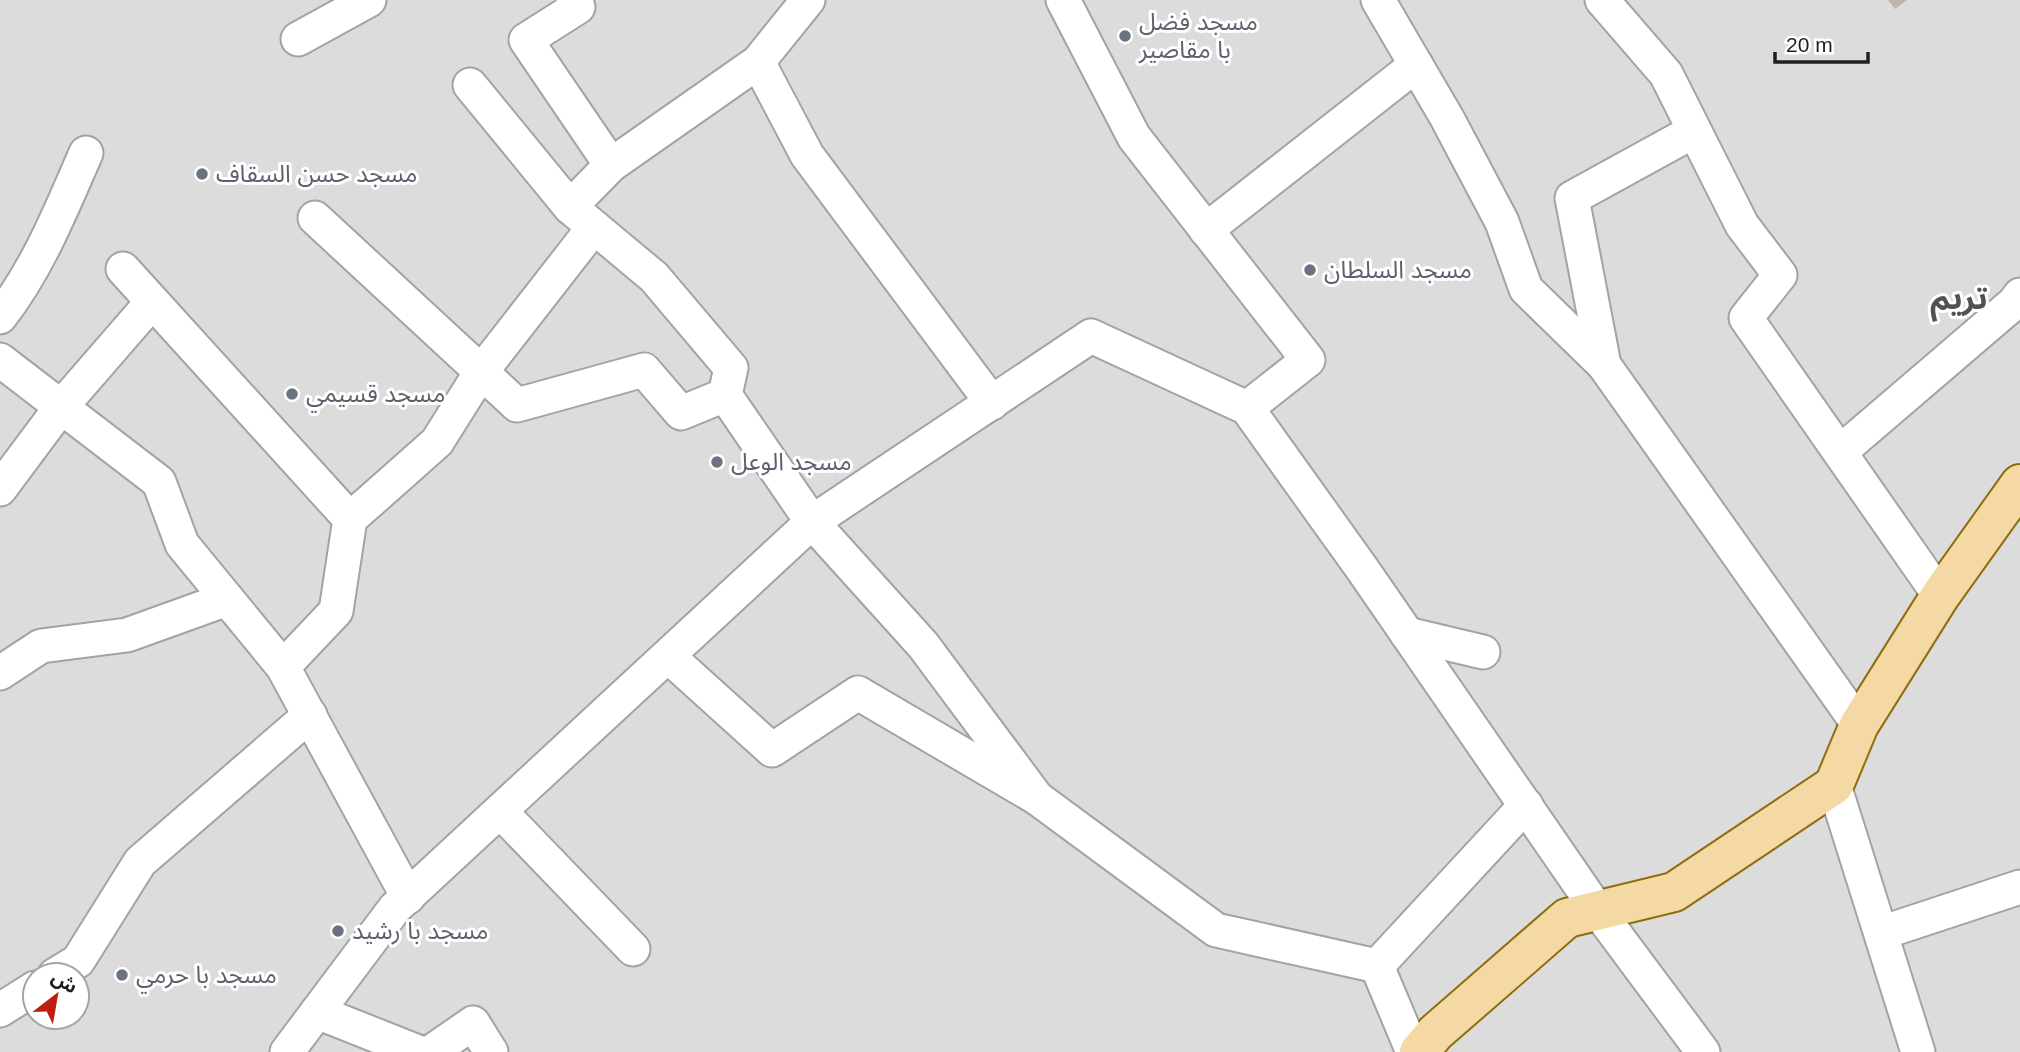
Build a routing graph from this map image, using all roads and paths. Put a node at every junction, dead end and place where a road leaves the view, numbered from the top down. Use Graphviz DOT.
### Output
graph roads {
  1 [pos="369,0"];
  2 [pos="573,0"];
  3 [pos="808,0"];
  4 [pos="1063,0"];
  5 [pos="1378,0"];
  6 [pos="1602,0"];
  7 [pos="299,39"];
  8 [pos="758,62"];
  9 [pos="1416,65"];
  10 [pos="470,85"];
  11 [pos="1694,131"];
  12 [pos="86,153"];
  13 [pos="611,165"];
  14 [pos="582,217"];
  15 [pos="315,218"];
  16 [pos="1206,230"];
  17 [pos="123,269"];
  18 [pos="2020,295"];
  19 [pos="152,302"];
  20 [pos="0,317"];
  21 [pos="0,360"];
  22 [pos="1604,365"];
  23 [pos="481,372"];
  24 [pos="725,395"];
  25 [pos="992,402"];
  26 [pos="61,407"];
  27 [pos="1247,408"];
  28 [pos="1840,452"];
  29 [pos="2020,484"];
  30 [pos="0,489"];
  31 [pos="350,519"];
  32 [pos="812,522"];
  33 [pos="1940,596"];
  34 [pos="227,599"];
  35 [pos="1407,634"];
  36 [pos="1483,652"];
  37 [pos="668,656"];
  38 [pos="283,667"];
  39 [pos="0,673"];
  40 [pos="310,715"];
  41 [pos="1858,725"];
  42 [pos="1834,785"];
  43 [pos="1037,797"];
  44 [pos="1525,805"];
  45 [pos="500,811"];
  46 [pos="2020,887"];
  47 [pos="408,897"];
  48 [pos="1598,911"];
  49 [pos="1881,933"];
  50 [pos="633,949"];
  51 [pos="78,961"];
  52 [pos="1377,967"];
  53 [pos="21,997"];
  54 [pos="0,1010"];
  55 [pos="317,1012"];
  56 [pos="287,1052"];
  57 [pos="418,1052"];
  58 [pos="431,1052"];
  59 [pos="491,1052"];
  60 [pos="1413,1052"];
  61 [pos="1419,1052"];
  62 [pos="1703,1052"];
  63 [pos="1918,1052"];
  1 -- 7 [label="street"];
  2 -- 13 [label="street"];
  3 -- 8 [label="street"];
  4 -- 16 [label="street"];
  5 -- 9 [label="street"];
  6 -- 11 [label="street"];
  8 -- 13 [label="street"];
  8 -- 25 [label="street"];
  9 -- 16 [label="street"];
  9 -- 22 [label="street"];
  10 -- 14 [label="street"];
  11 -- 22 [label="street"];
  11 -- 28 [label="street"];
  12 -- 20 [label="street"];
  13 -- 14 [label="street"];
  14 -- 23 [label="street"];
  14 -- 24 [label="street"];
  15 -- 23 [label="street"];
  16 -- 27 [label="street"];
  17 -- 19 [label="street"];
  18 -- 28 [label="street"];
  19 -- 26 [label="street"];
  19 -- 31 [label="street"];
  21 -- 26 [label="street"];
  22 -- 41 [label="street"];
  23 -- 24 [label="street"];
  23 -- 31 [label="street"];
  24 -- 32 [label="street"];
  25 -- 27 [label="street"];
  25 -- 32 [label="street"];
  26 -- 30 [label="street"];
  26 -- 34 [label="street"];
  27 -- 35 [label="street"];
  28 -- 33 [label="street"];
  29 -- 33 [label="main road"];
  31 -- 38 [label="street"];
  32 -- 37 [label="street"];
  32 -- 43 [label="street"];
  33 -- 41 [label="main road"];
  34 -- 38 [label="street"];
  34 -- 39 [label="street"];
  35 -- 36 [label="street"];
  35 -- 44 [label="street"];
  37 -- 43 [label="street"];
  37 -- 45 [label="street"];
  38 -- 40 [label="street"];
  40 -- 47 [label="street"];
  40 -- 51 [label="street"];
  41 -- 42 [label="main road"];
  42 -- 48 [label="main road"];
  42 -- 49 [label="street"];
  43 -- 52 [label="street"];
  44 -- 48 [label="street"];
  44 -- 52 [label="street"];
  45 -- 47 [label="street"];
  45 -- 50 [label="street"];
  46 -- 49 [label="street"];
  47 -- 55 [label="street"];
  48 -- 61 [label="main road"];
  48 -- 62 [label="street"];
  49 -- 63 [label="street"];
  52 -- 60 [label="street"];
  53 -- 54 [label="street"];
  55 -- 56 [label="street"];
  55 -- 57 [label="street"];
  58 -- 59 [label="street"];
}
